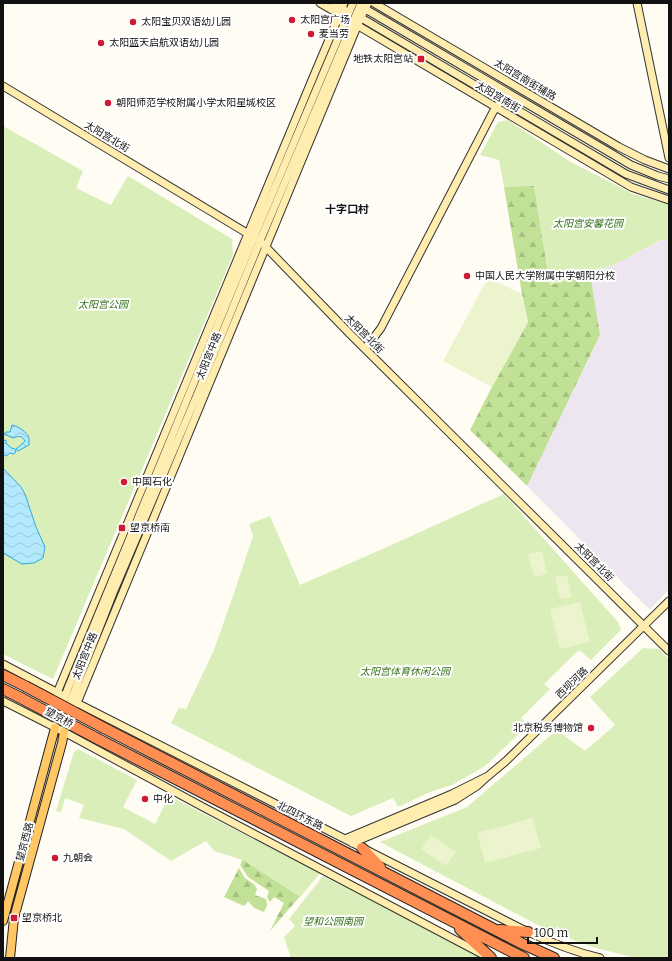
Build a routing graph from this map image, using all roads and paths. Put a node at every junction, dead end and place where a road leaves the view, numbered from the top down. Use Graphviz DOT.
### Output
graph roads {
  1 [pos="320,3"];
  2 [pos="333,3"];
  3 [pos="374,3"];
  4 [pos="637,3"];
  5 [pos="361,4"];
  6 [pos="350,15"];
  7 [pos="456,51"];
  8 [pos="486,80"];
  9 [pos="3,86"];
  10 [pos="502,101"];
  11 [pos="300,108"];
  12 [pos="496,108"];
  13 [pos="319,118"];
  14 [pos="299,131"];
  15 [pos="554,131"];
  16 [pos="303,138"];
  17 [pos="571,152"];
  18 [pos="669,158"];
  19 [pos="669,169"];
  20 [pos="669,179"];
  21 [pos="669,190"];
  22 [pos="669,200"];
  23 [pos="257,240"];
  24 [pos="222,315"];
  25 [pos="210,326"];
  26 [pos="365,349"];
  27 [pos="161,461"];
  28 [pos="148,475"];
  29 [pos="112,562"];
  30 [pos="131,572"];
  31 [pos="111,582"];
  32 [pos="113,593"];
  33 [pos="669,601"];
  34 [pos="644,626"];
  35 [pos="669,651"];
  36 [pos="3,664"];
  37 [pos="3,675"];
  38 [pos="39,683"];
  39 [pos="3,689"];
  40 [pos="57,693"];
  41 [pos="71,700"];
  42 [pos="3,701"];
  43 [pos="24,712"];
  44 [pos="63,713"];
  45 [pos="97,713"];
  46 [pos="55,728"];
  47 [pos="104,728"];
  48 [pos="64,732"];
  49 [pos="82,742"];
  50 [pos="348,841"];
  51 [pos="362,848"];
  52 [pos="385,873"];
  53 [pos="449,920"];
  54 [pos="3,921"];
  55 [pos="494,930"];
  56 [pos="528,932"];
  57 [pos="10,958"];
  58 [pos="491,958"];
  59 [pos="524,958"];
  60 [pos="553,958"];
  61 [pos="600,958"];
  1 -- 6 [label="street, 太阳宫南街"];
  2 -- 6 [label="street, 太阳宫南街"];
  3 -- 7 [label="street, 太阳宫南街辅路"];
  4 -- 18 [label="street"];
  5 -- 6 [label="street, 太阳宫中路"];
  5 -- 8 [label="street, 太阳宫南街"];
  6 -- 10 [label="street, 太阳宫南街"];
  6 -- 11 [label="street, 太阳宫中路"];
  6 -- 12 [label="street, 太阳宫南街"];
  6 -- 13 [label="street, 太阳宫中路"];
  6 -- 14 [label="street, 太阳宫中路"];
  6 -- 16 [label="street, 太阳宫中路"];
  7 -- 8 [label="street"];
  7 -- 19 [label="street, 太阳宫南街辅路"];
  8 -- 20 [label="street, 太阳宫南街"];
  9 -- 23 [label="street, 太阳宫北街"];
  10 -- 12 [label="street"];
  10 -- 15 [label="street, 太阳宫南街"];
  11 -- 14 [label="street"];
  11 -- 23 [label="street, 太阳宫中路"];
  12 -- 17 [label="street, 太阳宫南街"];
  12 -- 26 [label="street"];
  13 -- 16 [label="street"];
  13 -- 23 [label="street, 太阳宫中路"];
  14 -- 23 [label="street, 太阳宫中路"];
  15 -- 17 [label="street"];
  15 -- 21 [label="street, 太阳宫南街"];
  16 -- 23 [label="street, 太阳宫中路"];
  17 -- 22 [label="street, 太阳宫南街"];
  23 -- 24 [label="street, 太阳宫中路"];
  23 -- 25 [label="street, 太阳宫中路"];
  23 -- 26 [label="street, 太阳宫北街"];
  23 -- 30 [label="street, 太阳宫中路"];
  23 -- 32 [label="street, 太阳宫中路"];
  24 -- 25 [label="street"];
  24 -- 27 [label="street, 太阳宫中路"];
  25 -- 28 [label="street, 太阳宫中路"];
  26 -- 34 [label="street, 太阳宫北街"];
  27 -- 28 [label="street"];
  27 -- 31 [label="street, 太阳宫中路"];
  28 -- 29 [label="street, 太阳宫中路"];
  29 -- 31 [label="street"];
  29 -- 40 [label="street, 太阳宫中路"];
  30 -- 32 [label="street"];
  30 -- 41 [label="street, 太阳宫中路"];
  31 -- 41 [label="street, 太阳宫中路"];
  32 -- 41 [label="street, 太阳宫中路"];
  33 -- 34 [label="street, 西坝河路"];
  34 -- 35 [label="street, 太阳宫北街"];
  34 -- 50 [label="street, 西坝河路"];
  36 -- 38 [label="street, 北四环东路"];
  37 -- 47 [label="highway, 望京桥, bridge"];
  38 -- 40 [label="street, 北四环东路"];
  38 -- 43 [label="street"];
  39 -- 53 [label="highway, 望京桥, bridge"];
  40 -- 41 [label="street, 北四环东路"];
  40 -- 44 [label="street, 太阳宫中路"];
  41 -- 44 [label="street"];
  41 -- 45 [label="street, 北四环东路"];
  42 -- 43 [label="street"];
  43 -- 44 [label="street"];
  43 -- 46 [label="street"];
  44 -- 45 [label="street"];
  44 -- 46 [label="street"];
  44 -- 48 [label="street"];
  45 -- 49 [label="street"];
  45 -- 50 [label="street, 北四环东路"];
  46 -- 48 [label="street"];
  46 -- 54 [label="main road, 望京西路"];
  47 -- 52 [label="highway, 北四环东路"];
  48 -- 49 [label="street"];
  48 -- 57 [label="main road, 望京西路"];
  49 -- 58 [label="street"];
  50 -- 51 [label="street, 北四环东路"];
  51 -- 52 [label="highway"];
  51 -- 56 [label="street, 北四环东路"];
  52 -- 55 [label="highway, 北四环东路"];
  53 -- 58 [label="highway"];
  53 -- 59 [label="highway"];
  55 -- 56 [label="highway"];
  55 -- 60 [label="highway, 北四环东路"];
  56 -- 61 [label="street, 北四环东路"];
}
